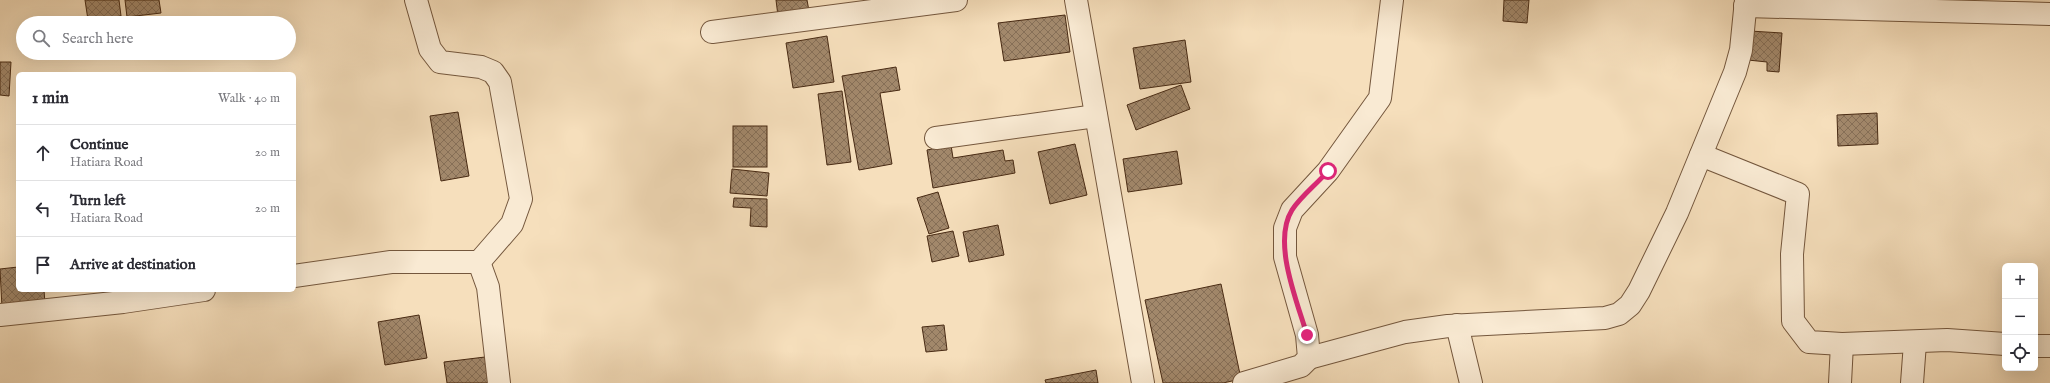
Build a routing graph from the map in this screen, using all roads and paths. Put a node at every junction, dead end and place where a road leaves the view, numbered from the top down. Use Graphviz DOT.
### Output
graph roads {
  1 [pos="416,0"];
  2 [pos="956,0"];
  3 [pos="1076,0"];
  4 [pos="1392,0"];
  5 [pos="1746,3"];
  6 [pos="2050,14"];
  7 [pos="712,32"];
  8 [pos="1096,116"];
  9 [pos="936,138"];
  10 [pos="1701,155"];
  11 [pos="478,262"];
  12 [pos="296,276"];
  13 [pos="190,292"];
  14 [pos="0,315"];
  15 [pos="1458,325"];
  16 [pos="1916,343"];
  17 [pos="1842,344"];
  18 [pos="2002,344"];
  19 [pos="2038,346"];
  20 [pos="2050,346"];
  21 [pos="1309,358"];
  22 [pos="1289,377"];
  23 [pos="499,383"];
  24 [pos="1143,383"];
  25 [pos="1244,383"];
  26 [pos="1470,383"];
  27 [pos="1840,383"];
  28 [pos="1912,383"];
  1 -- 11 [label="street"];
  2 -- 7 [label="street"];
  3 -- 8 [label="street"];
  4 -- 21 [label="street"];
  5 -- 6 [label="street"];
  5 -- 10 [label="street"];
  8 -- 9 [label="street"];
  8 -- 24 [label="street"];
  10 -- 15 [label="street"];
  10 -- 17 [label="street"];
  11 -- 12 [label="street"];
  11 -- 23 [label="street"];
  13 -- 14 [label="street"];
  15 -- 21 [label="street"];
  15 -- 26 [label="street"];
  16 -- 17 [label="street"];
  16 -- 18 [label="street"];
  16 -- 28 [label="street"];
  17 -- 27 [label="street"];
  19 -- 20 [label="street"];
  21 -- 22 [label="street"];
  22 -- 25 [label="street"];
}
